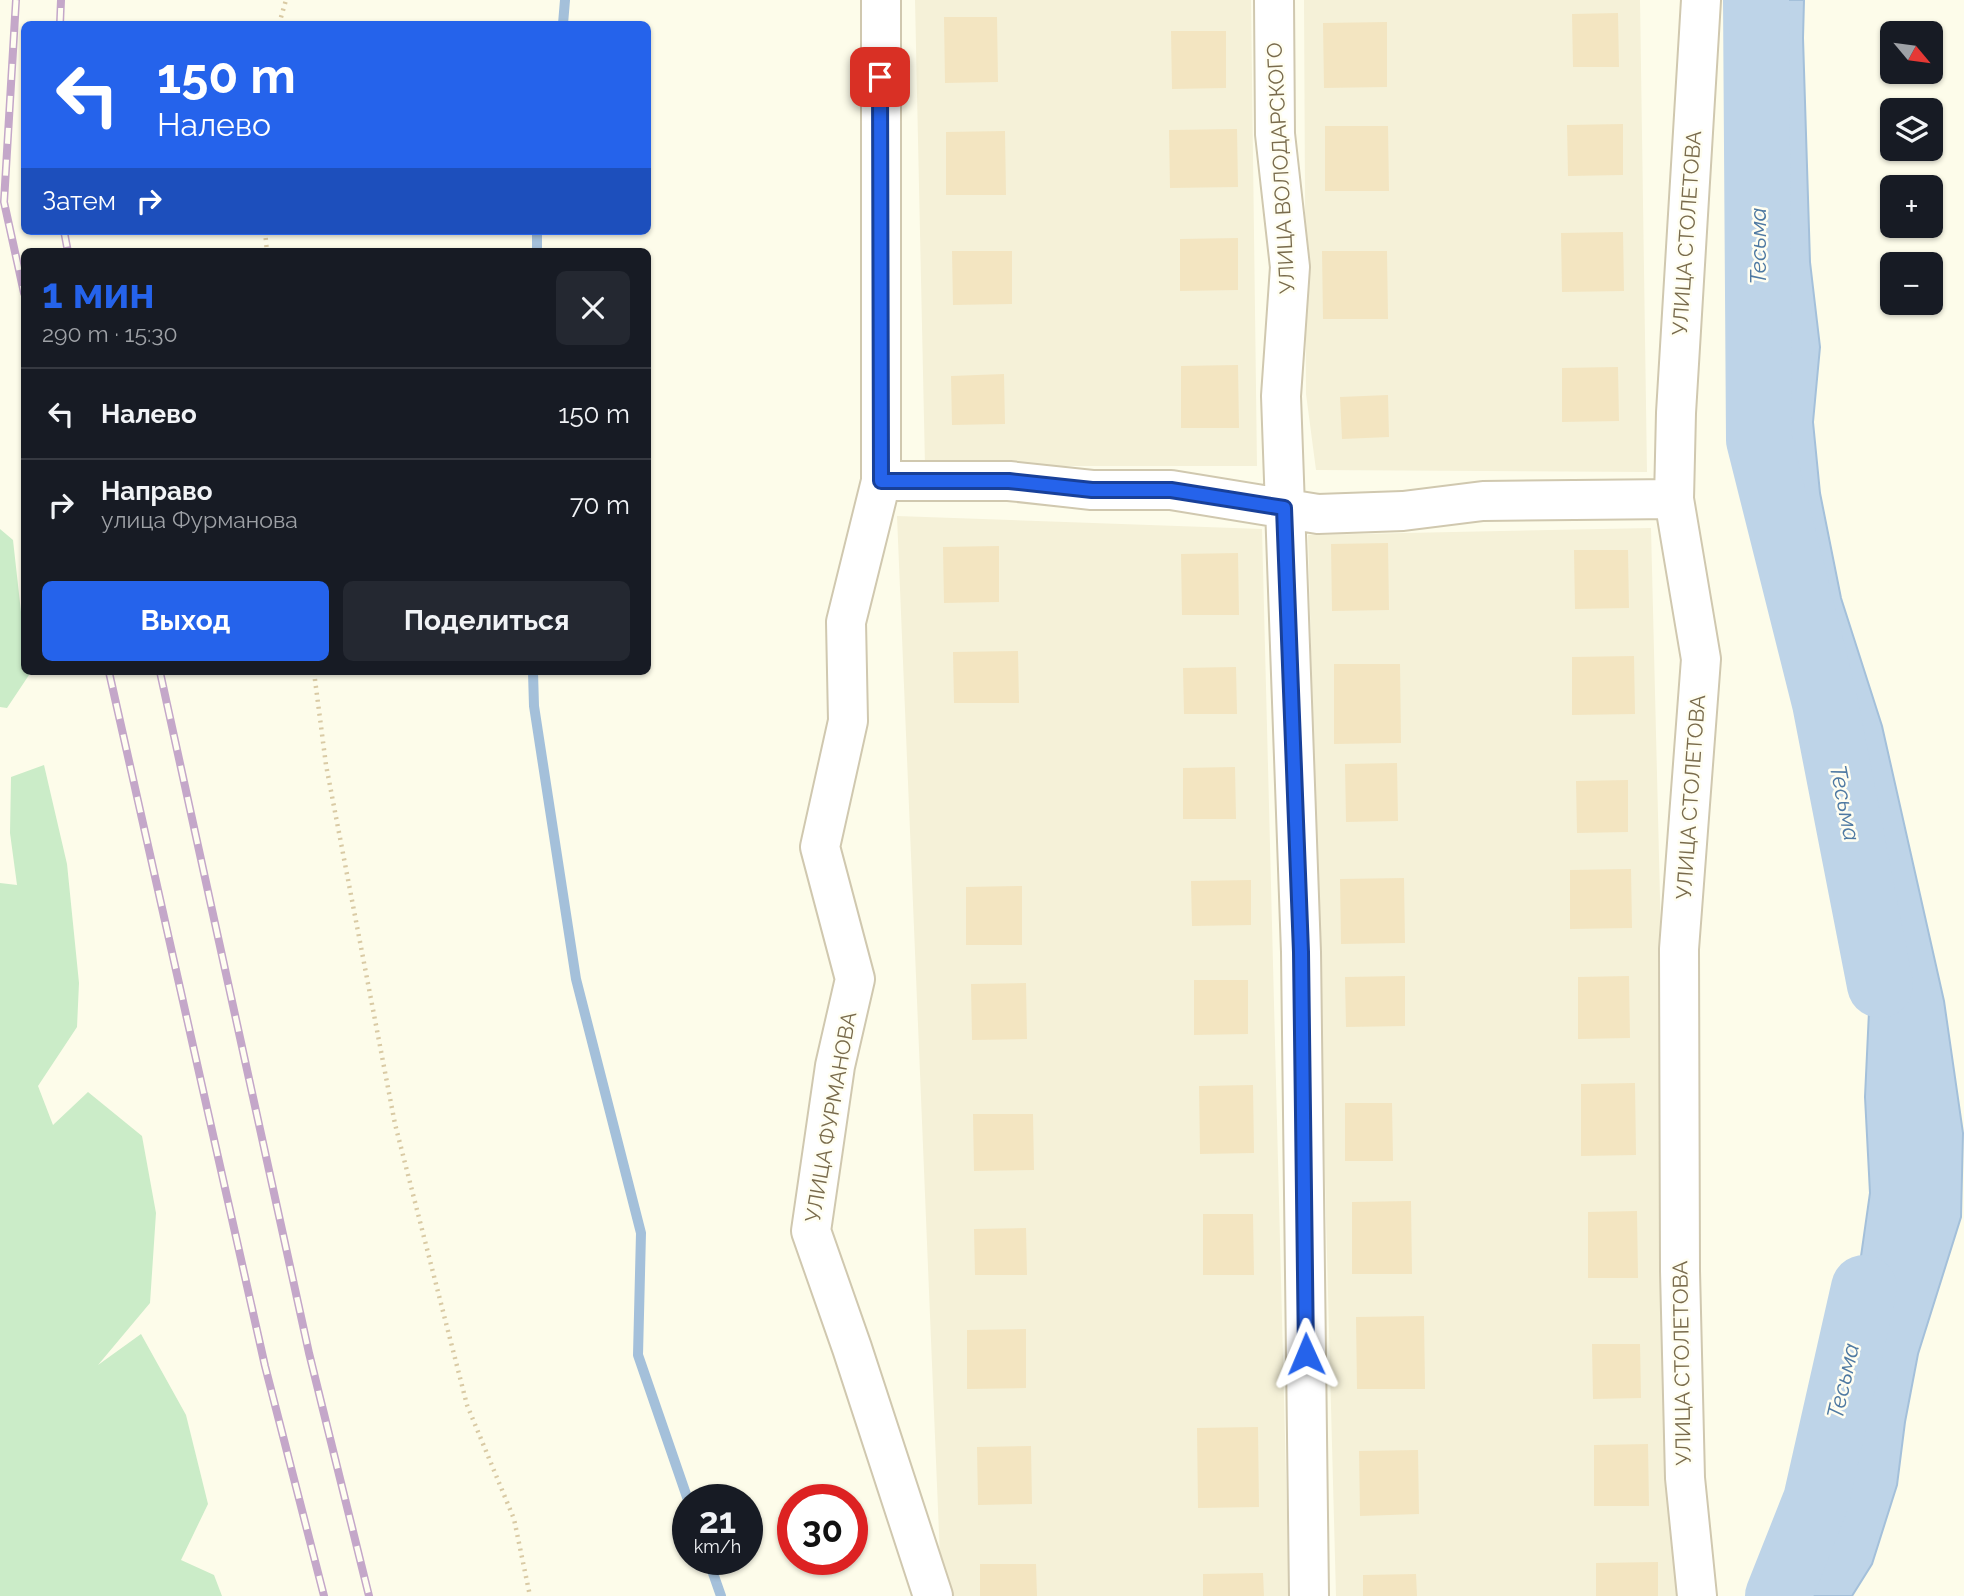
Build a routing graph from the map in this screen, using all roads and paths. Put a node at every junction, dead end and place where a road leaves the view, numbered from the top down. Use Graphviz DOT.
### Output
graph roads {
  1 [pos="286,0"];
  2 [pos="881,0"];
  3 [pos="1274,0"];
  4 [pos="1702,0"];
  5 [pos="280,21"];
  6 [pos="881,481"];
  7 [pos="1674,499"];
  8 [pos="1284,508"];
  9 [pos="313,675"];
  10 [pos="530,1596"];
  11 [pos="933,1596"];
  12 [pos="1309,1596"];
  13 [pos="1697,1596"];
  1 -- 5 [label="path"];
  2 -- 6 [label="street, УЛИЦА ФУРМАНОВА"];
  3 -- 8 [label="street, УЛИЦА ВОЛОДАРСКОГО"];
  4 -- 7 [label="street, УЛИЦА СТОЛЕТОВА"];
  6 -- 8 [label="street"];
  6 -- 11 [label="street, УЛИЦА ФУРМАНОВА"];
  7 -- 8 [label="street"];
  7 -- 13 [label="street, УЛИЦА СТОЛЕТОВА"];
  8 -- 12 [label="street, УЛИЦА ВОЛОДАРСКОГО"];
  9 -- 10 [label="path"];
}
